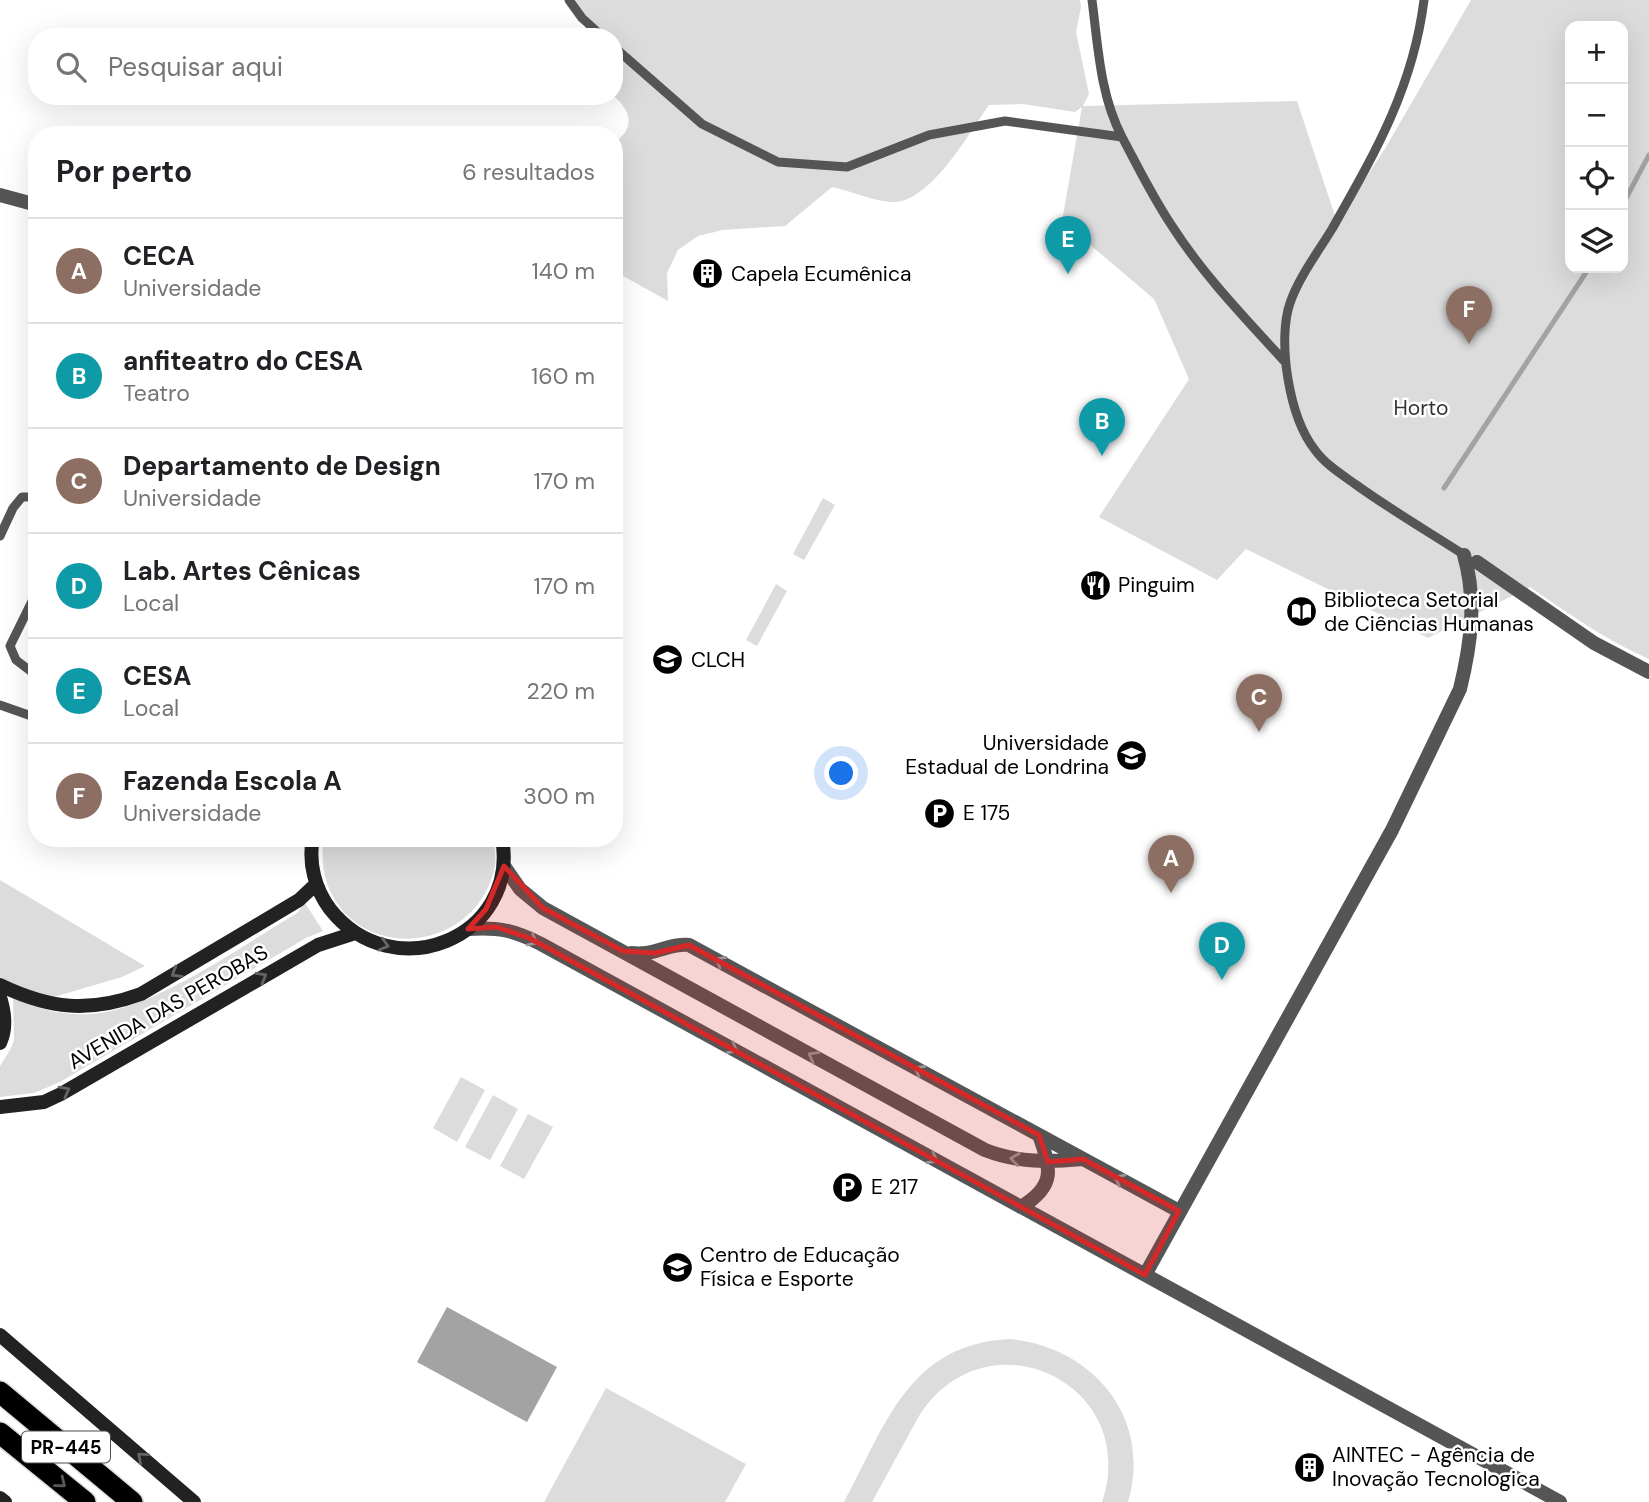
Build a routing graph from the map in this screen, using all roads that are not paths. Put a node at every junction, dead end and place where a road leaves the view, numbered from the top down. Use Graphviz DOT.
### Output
graph roads {
  1 [pos="569,0"];
  2 [pos="1092,0"];
  3 [pos="1424,0"];
  4 [pos="593,28"];
  5 [pos="623,55"];
  6 [pos="1122,137"];
  7 [pos="0,195"];
  8 [pos="28,203"];
  9 [pos="1286,363"];
  10 [pos="28,497"];
  11 [pos="0,536"];
  12 [pos="1470,558"];
  13 [pos="28,609"];
  14 [pos="28,669"];
  15 [pos="1649,672"];
  16 [pos="0,705"];
  17 [pos="28,715"];
  18 [pos="311,847"];
  19 [pos="503,847"];
  20 [pos="504,866"];
  21 [pos="316,884"];
  22 [pos="468,929"];
  23 [pos="355,933"];
  24 [pos="622,951"];
  25 [pos="0,985"];
  26 [pos="0,997"];
  27 [pos="0,1043"];
  28 [pos="0,1107"];
  29 [pos="1039,1135"];
  30 [pos="1083,1159"];
  31 [pos="1048,1162"];
  32 [pos="1021,1207"];
  33 [pos="1180,1211"];
  34 [pos="1145,1275"];
  35 [pos="0,1335"];
  36 [pos="0,1376"];
  37 [pos="0,1392"];
  38 [pos="0,1433"];
  39 [pos="70,1451"];
  40 [pos="0,1498"];
  41 [pos="5,1502"];
  42 [pos="85,1502"];
  43 [pos="132,1502"];
  44 [pos="194,1502"];
  45 [pos="1560,1502"];
  1 -- 4 [label="lane"];
  2 -- 6 [label="lane"];
  3 -- 9 [label="lane"];
  5 -- 6 [label="lane"];
  6 -- 9 [label="lane"];
  7 -- 8 [label="street"];
  9 -- 12 [label="lane"];
  10 -- 11 [label="lane"];
  12 -- 15 [label="street"];
  12 -- 33 [label="street"];
  13 -- 14 [label="lane"];
  16 -- 17 [label="lane"];
  18 -- 21 [label="street"];
  19 -- 20 [label="street"];
  20 -- 22 [label="street"];
  20 -- 24 [label="street"];
  21 -- 23 [label="street"];
  21 -- 25 [label="street, AVENIDA DAS PEROBAS, one-way"];
  23 -- 22 [label="street, one-way"];
  22 -- 32 [label="street, one-way"];
  28 -- 23 [label="street, AVENIDA DAS PEROBAS, one-way"];
  29 -- 24 [label="street, one-way"];
  31 -- 24 [label="street, one-way"];
  26 -- 27 [label="street"];
  29 -- 30 [label="street"];
  29 -- 31 [label="street"];
  30 -- 31 [label="street"];
  33 -- 30 [label="street, one-way"];
  31 -- 32 [label="street"];
  32 -- 34 [label="street"];
  33 -- 34 [label="street"];
  34 -- 45 [label="street"];
  44 -- 35 [label="street, PR-445, one-way"];
  36 -- 39 [label="highway"];
  37 -- 39 [label="highway, PR-445"];
  38 -- 42 [label="highway, PR-445, one-way"];
  39 -- 43 [label="highway, PR-445"];
  40 -- 41 [label="street"];
}
